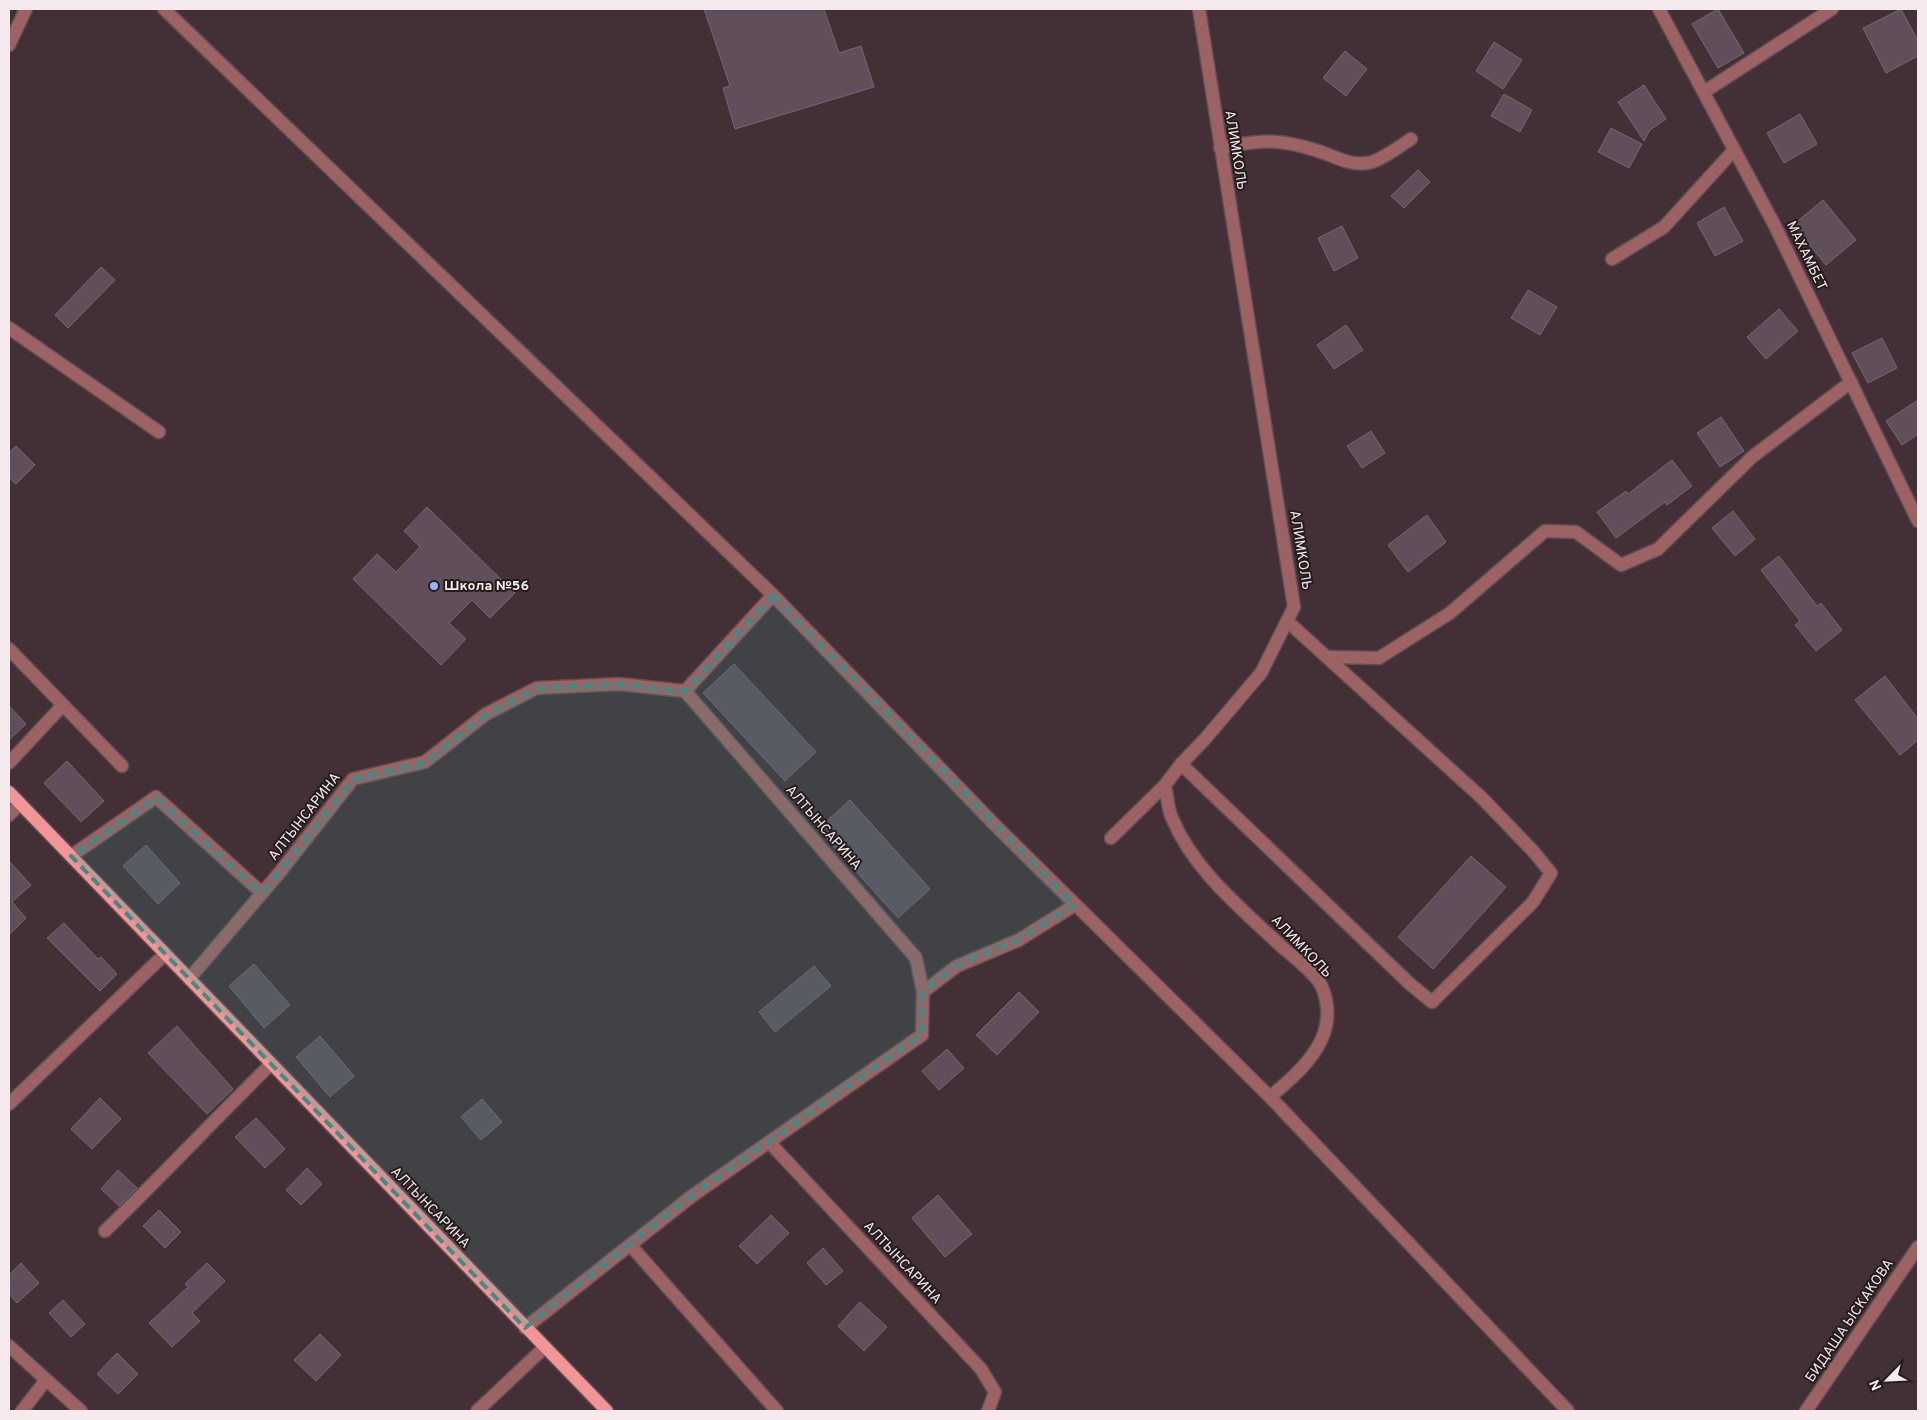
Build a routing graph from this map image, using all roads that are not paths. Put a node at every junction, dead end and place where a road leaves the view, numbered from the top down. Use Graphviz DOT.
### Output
graph roads {
  1 [pos="26,9"];
  2 [pos="164,9"];
  3 [pos="1199,9"];
  4 [pos="1658,9"];
  5 [pos="1832,9"];
  6 [pos="9,45"];
  7 [pos="1704,92"];
  8 [pos="1412,139"];
  9 [pos="1220,148"];
  10 [pos="1734,150"];
  11 [pos="1612,259"];
  12 [pos="9,328"];
  13 [pos="1851,382"];
  14 [pos="159,432"];
  15 [pos="1918,521"];
  16 [pos="773,595"];
  17 [pos="1287,620"];
  18 [pos="9,650"];
  19 [pos="1327,657"];
  20 [pos="685,691"];
  21 [pos="63,705"];
  22 [pos="9,763"];
  23 [pos="1181,764"];
  24 [pos="122,766"];
  25 [pos="1165,785"];
  26 [pos="9,792"];
  27 [pos="20,804"];
  28 [pos="9,815"];
  29 [pos="1111,838"];
  30 [pos="71,856"];
  31 [pos="262,893"];
  32 [pos="1075,905"];
  33 [pos="164,954"];
  34 [pos="189,979"];
  35 [pos="923,992"];
  36 [pos="271,1064"];
  37 [pos="1270,1097"];
  38 [pos="9,1104"];
  39 [pos="769,1142"];
  40 [pos="105,1231"];
  41 [pos="631,1246"];
  42 [pos="1918,1247"];
  43 [pos="525,1328"];
  44 [pos="9,1346"];
  45 [pos="544,1348"];
  46 [pos="46,1380"];
  47 [pos="22,1411"];
  48 [pos="81,1411"];
  49 [pos="477,1411"];
  50 [pos="607,1411"];
  51 [pos="777,1411"];
  52 [pos="988,1411"];
  53 [pos="1568,1411"];
  54 [pos="1806,1411"];
  1 -- 6 [label="street"];
  2 -- 16 [label="street"];
  3 -- 9 [label="street, АЛИМКОЛЬ"];
  4 -- 7 [label="street, МАХАМБЕТ"];
  5 -- 7 [label="street"];
  7 -- 10 [label="street, МАХАМБЕТ"];
  8 -- 9 [label="street"];
  9 -- 17 [label="street, АЛИМКОЛЬ"];
  10 -- 11 [label="street"];
  10 -- 13 [label="street, МАХАМБЕТ"];
  12 -- 14 [label="street"];
  13 -- 15 [label="street, МАХАМБЕТ"];
  13 -- 19 [label="street"];
  16 -- 20 [label="street"];
  16 -- 32 [label="street"];
  17 -- 19 [label="street"];
  17 -- 23 [label="street, АЛИМКОЛЬ"];
  18 -- 21 [label="street"];
  19 -- 23 [label="street"];
  20 -- 31 [label="street, АЛТЫНСАРИНА"];
  20 -- 35 [label="street, АЛТЫНСАРИНА"];
  21 -- 22 [label="street"];
  21 -- 24 [label="street"];
  23 -- 25 [label="street, АЛИМКОЛЬ"];
  25 -- 29 [label="street"];
  25 -- 37 [label="street, АЛИМКОЛЬ"];
  26 -- 27 [label="main road, АЛТЫНСАРИНА"];
  27 -- 28 [label="street"];
  27 -- 30 [label="main road, АЛТЫНСАРИНА"];
  30 -- 31 [label="street"];
  30 -- 33 [label="main road, АЛТЫНСАРИНА"];
  31 -- 34 [label="street, АЛТЫНСАРИНА"];
  32 -- 35 [label="street"];
  32 -- 37 [label="street"];
  33 -- 34 [label="main road, АЛТЫНСАРИНА"];
  33 -- 38 [label="street"];
  34 -- 36 [label="main road, АЛТЫНСАРИНА"];
  35 -- 39 [label="street, АЛТЫНСАРИНА"];
  36 -- 40 [label="street"];
  36 -- 43 [label="main road, АЛТЫНСАРИНА"];
  37 -- 53 [label="street"];
  39 -- 41 [label="street, АЛТЫНСАРИНА"];
  39 -- 52 [label="street, АЛТЫНСАРИНА"];
  41 -- 43 [label="street, АЛТЫНСАРИНА"];
  41 -- 51 [label="street"];
  42 -- 54 [label="street, БИДАША ЫСКАКОВА"];
  43 -- 45 [label="main road, АЛТЫНСАРИНА"];
  44 -- 46 [label="street"];
  45 -- 49 [label="street"];
  45 -- 50 [label="main road, АЛТЫНСАРИНА"];
  46 -- 47 [label="street"];
  46 -- 48 [label="street"];
}
